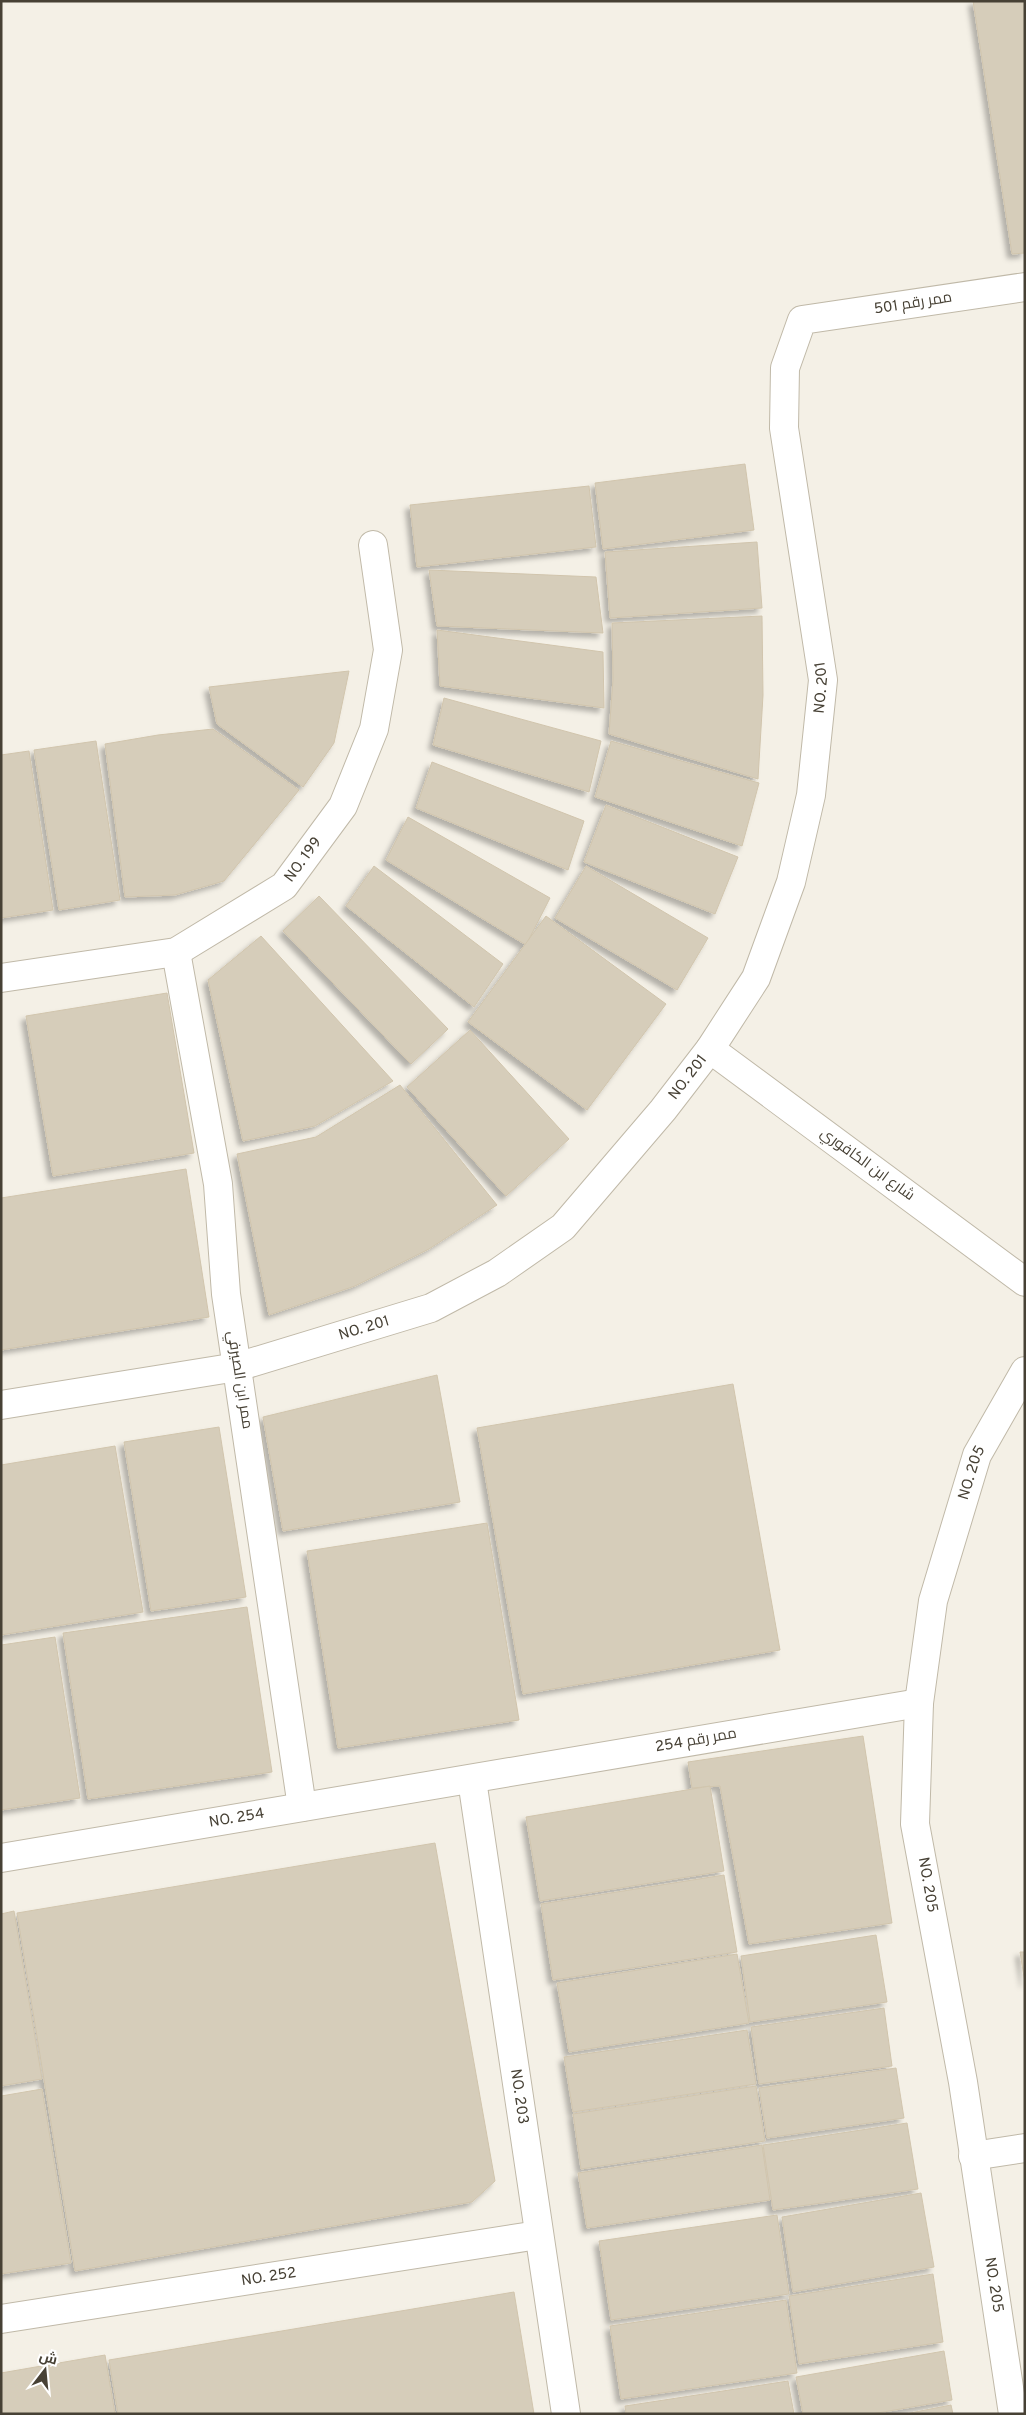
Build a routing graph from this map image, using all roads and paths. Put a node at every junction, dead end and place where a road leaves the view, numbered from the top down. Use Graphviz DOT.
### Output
graph roads {
  1 [pos="1025,287"];
  2 [pos="802,320"];
  3 [pos="373,545"];
  4 [pos="176,952"];
  5 [pos="1,978"];
  6 [pos="710,1048"];
  7 [pos="1025,1282"];
  8 [pos="237,1367"];
  9 [pos="1025,1371"];
  10 [pos="1,1405"];
  11 [pos="919,1703"];
  12 [pos="472,1780"];
  13 [pos="302,1808"];
  14 [pos="1,1858"];
  15 [pos="1025,2148"];
  16 [pos="973,2156"];
  17 [pos="538,2235"];
  18 [pos="1,2319"];
  19 [pos="566,2414"];
  20 [pos="1013,2414"];
  1 -- 2 [label="street, ممر رقم 501"];
  2 -- 6 [label="street, NO. 201"];
  3 -- 4 [label="street, NO. 199"];
  4 -- 5 [label="street, NO. 199"];
  4 -- 8 [label="street, ممر ابن الصيرفي"];
  6 -- 7 [label="street, شارع ابن الكافوري"];
  6 -- 8 [label="street, NO. 201"];
  8 -- 10 [label="street, NO. 201"];
  8 -- 13 [label="street, ممر ابن الصيرفي"];
  9 -- 11 [label="street, NO. 205"];
  11 -- 12 [label="street, ممر رقم 254"];
  11 -- 16 [label="street, NO. 205"];
  12 -- 13 [label="street, NO. 254"];
  12 -- 17 [label="street, NO. 203"];
  13 -- 14 [label="street, NO. 254"];
  15 -- 16 [label="street"];
  16 -- 20 [label="street, NO. 205"];
  17 -- 18 [label="street, NO. 252"];
  17 -- 19 [label="street, NO. 203"];
}
